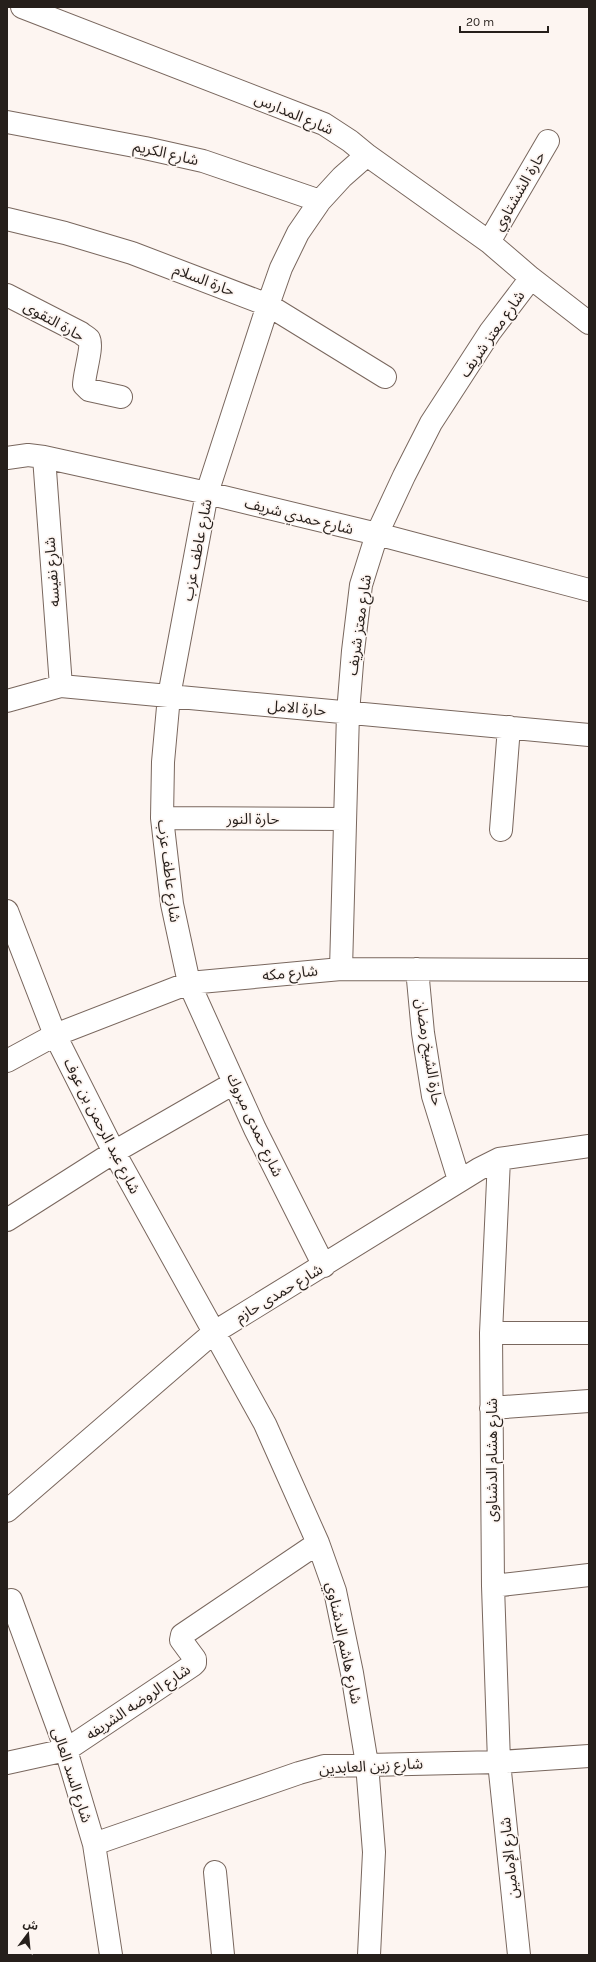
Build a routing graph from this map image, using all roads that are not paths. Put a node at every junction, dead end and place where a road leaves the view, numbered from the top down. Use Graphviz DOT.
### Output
graph roads {
  1 [pos="22,7"];
  2 [pos="7,122"];
  3 [pos="548,141"];
  4 [pos="367,155"];
  5 [pos="320,201"];
  6 [pos="7,219"];
  7 [pos="489,242"];
  8 [pos="531,278"];
  9 [pos="7,295"];
  10 [pos="268,305"];
  11 [pos="589,323"];
  12 [pos="385,377"];
  13 [pos="121,397"];
  14 [pos="44,457"];
  15 [pos="7,458"];
  16 [pos="207,493"];
  17 [pos="378,534"];
  18 [pos="589,590"];
  19 [pos="61,686"];
  20 [pos="170,696"];
  21 [pos="7,701"];
  22 [pos="348,713"];
  23 [pos="509,727"];
  24 [pos="589,735"];
  25 [pos="162,818"];
  26 [pos="345,819"];
  27 [pos="501,830"];
  28 [pos="7,911"];
  29 [pos="11,934"];
  30 [pos="341,968"];
  31 [pos="417,969"];
  32 [pos="589,970"];
  33 [pos="189,983"];
  34 [pos="55,1036"];
  35 [pos="7,1061"];
  36 [pos="234,1083"];
  37 [pos="589,1146"];
  38 [pos="114,1152"];
  39 [pos="499,1159"];
  40 [pos="459,1180"];
  41 [pos="7,1220"];
  42 [pos="324,1266"];
  43 [pos="214,1333"];
  44 [pos="491,1333"];
  45 [pos="589,1333"];
  46 [pos="589,1401"];
  47 [pos="491,1408"];
  48 [pos="7,1511"];
  49 [pos="318,1543"];
  50 [pos="589,1575"];
  51 [pos="493,1586"];
  52 [pos="11,1600"];
  53 [pos="66,1750"];
  54 [pos="589,1756"];
  55 [pos="499,1762"];
  56 [pos="7,1763"];
  57 [pos="367,1764"];
  58 [pos="94,1844"];
  59 [pos="215,1872"];
  60 [pos="112,1955"];
  61 [pos="223,1955"];
  62 [pos="369,1955"];
  63 [pos="518,1955"];
  1 -- 4 [label="street, شارع المدارس"];
  2 -- 5 [label="street, شارع الكريم"];
  3 -- 7 [label="street, حارة الششتاوي"];
  4 -- 5 [label="street, شارع عاطف عزب"];
  4 -- 7 [label="street, شارع المدارس"];
  5 -- 10 [label="street, شارع عاطف عزب"];
  6 -- 10 [label="street, حارة السلام"];
  7 -- 8 [label="street, شارع المدارس"];
  8 -- 11 [label="street, شارع المدارس"];
  8 -- 17 [label="street, شارع معتز شريف"];
  9 -- 13 [label="street, حارة التقوى"];
  10 -- 12 [label="street, حارة السلام"];
  10 -- 16 [label="street, شارع عاطف عزب"];
  14 -- 15 [label="street, شارع حمدي شريف"];
  14 -- 16 [label="street, شارع حمدي شريف"];
  14 -- 19 [label="street, شارع نفيسه"];
  16 -- 17 [label="street, شارع حمدي شريف"];
  16 -- 20 [label="street, شارع عاطف عزب"];
  17 -- 18 [label="street, شارع حمدي شريف"];
  17 -- 22 [label="street, شارع معتز شريف"];
  19 -- 20 [label="street, حارة الامل"];
  19 -- 21 [label="street, حارة الامل"];
  20 -- 22 [label="street, حارة الامل"];
  20 -- 25 [label="street, شارع عاطف عزب"];
  22 -- 23 [label="street, حارة الامل"];
  22 -- 26 [label="street, شارع معتز شريف"];
  23 -- 24 [label="street, حارة الامل"];
  23 -- 27 [label="street"];
  25 -- 26 [label="street, حارة النور"];
  25 -- 33 [label="street, شارع عاطف عزب"];
  26 -- 30 [label="street, شارع معتز شريف"];
  28 -- 29 [label="street, شارع عبد الرحمن بن عوف"];
  29 -- 34 [label="street, شارع عبد الرحمن بن عوف"];
  30 -- 31 [label="street, شارع مكه"];
  30 -- 33 [label="street, شارع مكه"];
  31 -- 32 [label="street, شارع مكه"];
  31 -- 40 [label="street, حارة الشيخ رمضان"];
  33 -- 34 [label="street, شارع مكه"];
  33 -- 36 [label="street, شارع حمدى مبروك"];
  34 -- 35 [label="street, شارع مكه"];
  34 -- 38 [label="street, شارع عبد الرحمن بن عوف"];
  36 -- 38 [label="street"];
  36 -- 42 [label="street, شارع حمدى مبروك"];
  37 -- 39 [label="street, شارع حمدى حازم"];
  38 -- 41 [label="street"];
  38 -- 43 [label="street, شارع عبد الرحمن بن عوف"];
  39 -- 40 [label="street, شارع حمدى حازم"];
  39 -- 44 [label="street, شارع هشام الدشناوى"];
  40 -- 42 [label="street, شارع حمدى حازم"];
  42 -- 43 [label="street, شارع حمدى حازم"];
  43 -- 48 [label="street, شارع حمدى حازم"];
  43 -- 49 [label="street, شارع هاشم الدشناوي"];
  44 -- 45 [label="street"];
  44 -- 47 [label="street, شارع هشام الدشناوى"];
  46 -- 47 [label="street"];
  47 -- 51 [label="street, شارع هشام الدشناوى"];
  49 -- 53 [label="street, شارع الروضه الشريفه"];
  49 -- 57 [label="street, شارع هاشم الدشناوي"];
  50 -- 51 [label="street"];
  51 -- 55 [label="street, شارع هشام الدشناوى"];
  52 -- 53 [label="street, شارع السد العالى"];
  53 -- 56 [label="street, شارع الروضه الشريفه"];
  53 -- 58 [label="street, شارع السد العالى"];
  54 -- 55 [label="street, شارع زين العابدين"];
  55 -- 57 [label="street, شارع زين العابدين"];
  55 -- 63 [label="street, شارع الإمامين"];
  57 -- 58 [label="street, شارع زين العابدين"];
  57 -- 62 [label="street, شارع هاشم الدشناوي"];
  58 -- 60 [label="street, شارع السد العالى"];
  59 -- 61 [label="street"];
}
